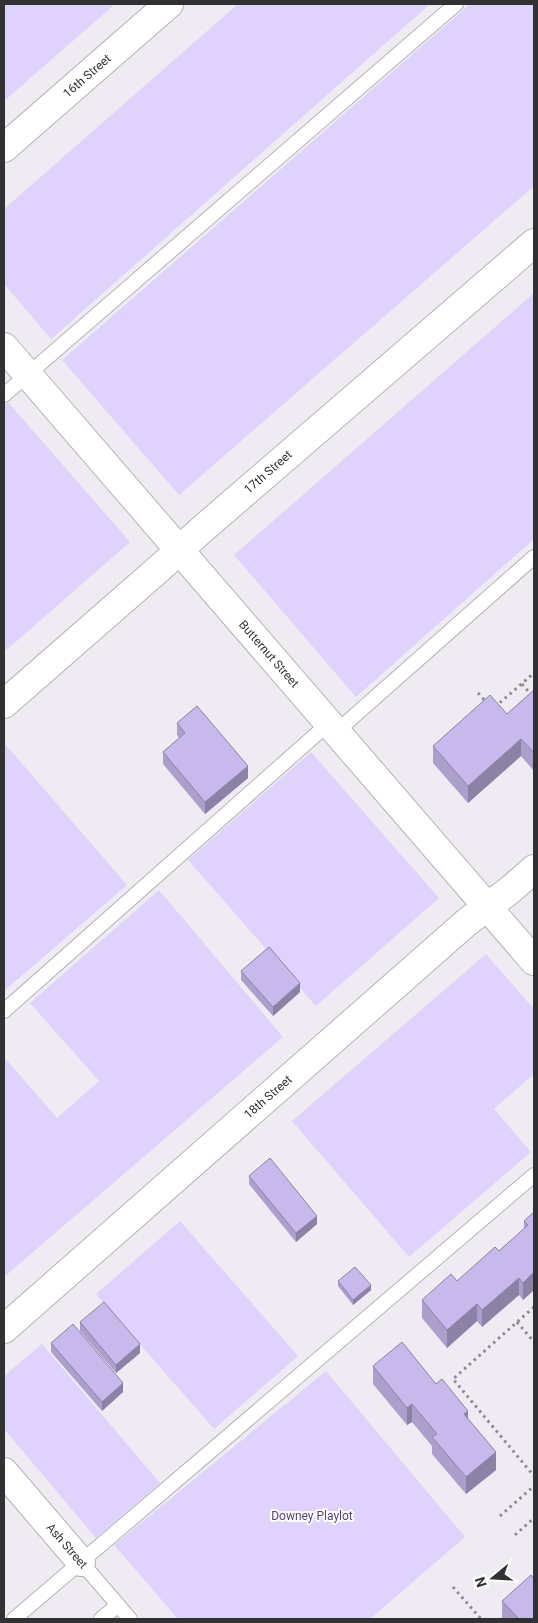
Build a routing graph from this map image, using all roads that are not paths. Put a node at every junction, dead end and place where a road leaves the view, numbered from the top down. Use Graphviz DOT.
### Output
graph roads {
  1 [pos="170,4"];
  2 [pos="456,4"];
  3 [pos="4,148"];
  4 [pos="534,243"];
  5 [pos="4,347"];
  6 [pos="28,374"];
  7 [pos="4,395"];
  8 [pos="180,549"];
  9 [pos="534,557"];
  10 [pos="4,704"];
  11 [pos="332,728"];
  12 [pos="534,869"];
  13 [pos="488,906"];
  14 [pos="534,961"];
  15 [pos="4,1011"];
  16 [pos="534,1175"];
  17 [pos="4,1329"];
  18 [pos="4,1472"];
  19 [pos="81,1562"];
  20 [pos="118,1605"];
  21 [pos="14,1619"];
  22 [pos="101,1619"];
  23 [pos="130,1619"];
  1 -- 3 [label="street, 16th Street"];
  2 -- 6 [label="lane"];
  4 -- 8 [label="street, 17th Street"];
  5 -- 6 [label="street, Butternut Street"];
  6 -- 7 [label="lane"];
  6 -- 8 [label="street, Butternut Street"];
  8 -- 10 [label="street, 17th Street"];
  8 -- 11 [label="street, Butternut Street"];
  9 -- 11 [label="lane"];
  11 -- 13 [label="street, Butternut Street"];
  11 -- 15 [label="lane"];
  12 -- 13 [label="street, 18th Street"];
  13 -- 14 [label="street, Butternut Street"];
  13 -- 17 [label="street, 18th Street"];
  16 -- 19 [label="lane"];
  18 -- 19 [label="street, Ash Street"];
  19 -- 20 [label="lane, Ash Street"];
  19 -- 21 [label="lane"];
  20 -- 22 [label="lane"];
  20 -- 23 [label="lane, Ash Street"];
}
